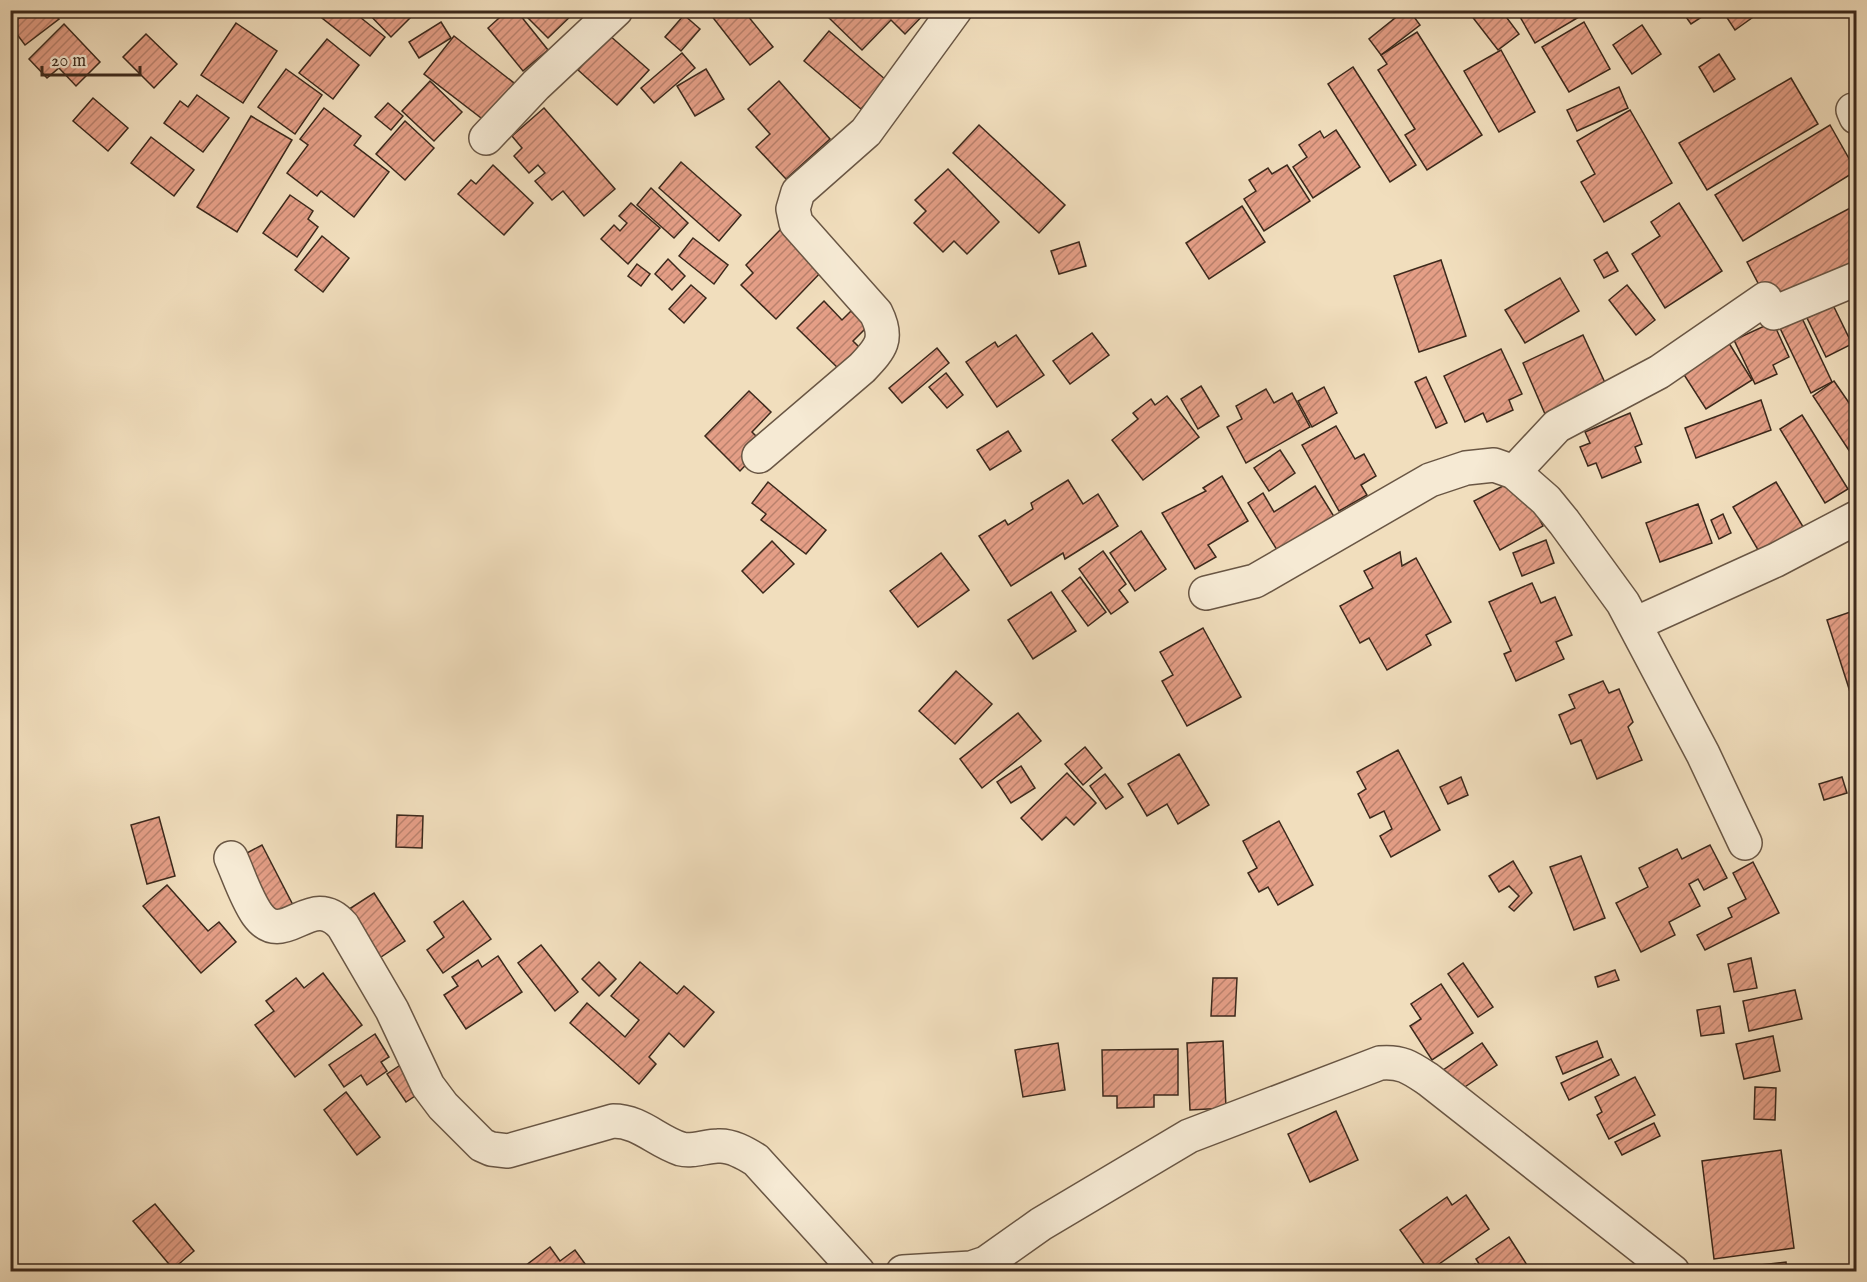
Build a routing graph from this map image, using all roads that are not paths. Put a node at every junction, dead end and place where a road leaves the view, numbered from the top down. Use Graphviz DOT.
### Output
graph roads {
  1 [pos="616,10"];
  2 [pos="955,10"];
  3 [pos="486,138"];
  4 [pos="1857,279"];
  5 [pos="759,456"];
  6 [pos="1514,472"];
  7 [pos="1857,518"];
  8 [pos="1206,593"];
  9 [pos="1635,624"];
  10 [pos="1745,843"];
  11 [pos="231,858"];
  12 [pos="858,1272"];
  13 [pos="903,1272"];
  14 [pos="1673,1272"];
  1 -- 3 [label="street"];
  2 -- 5 [label="street"];
  4 -- 6 [label="street"];
  6 -- 8 [label="street"];
  6 -- 9 [label="street"];
  7 -- 9 [label="street"];
  9 -- 10 [label="street"];
  11 -- 12 [label="street"];
  13 -- 14 [label="street"];
}
